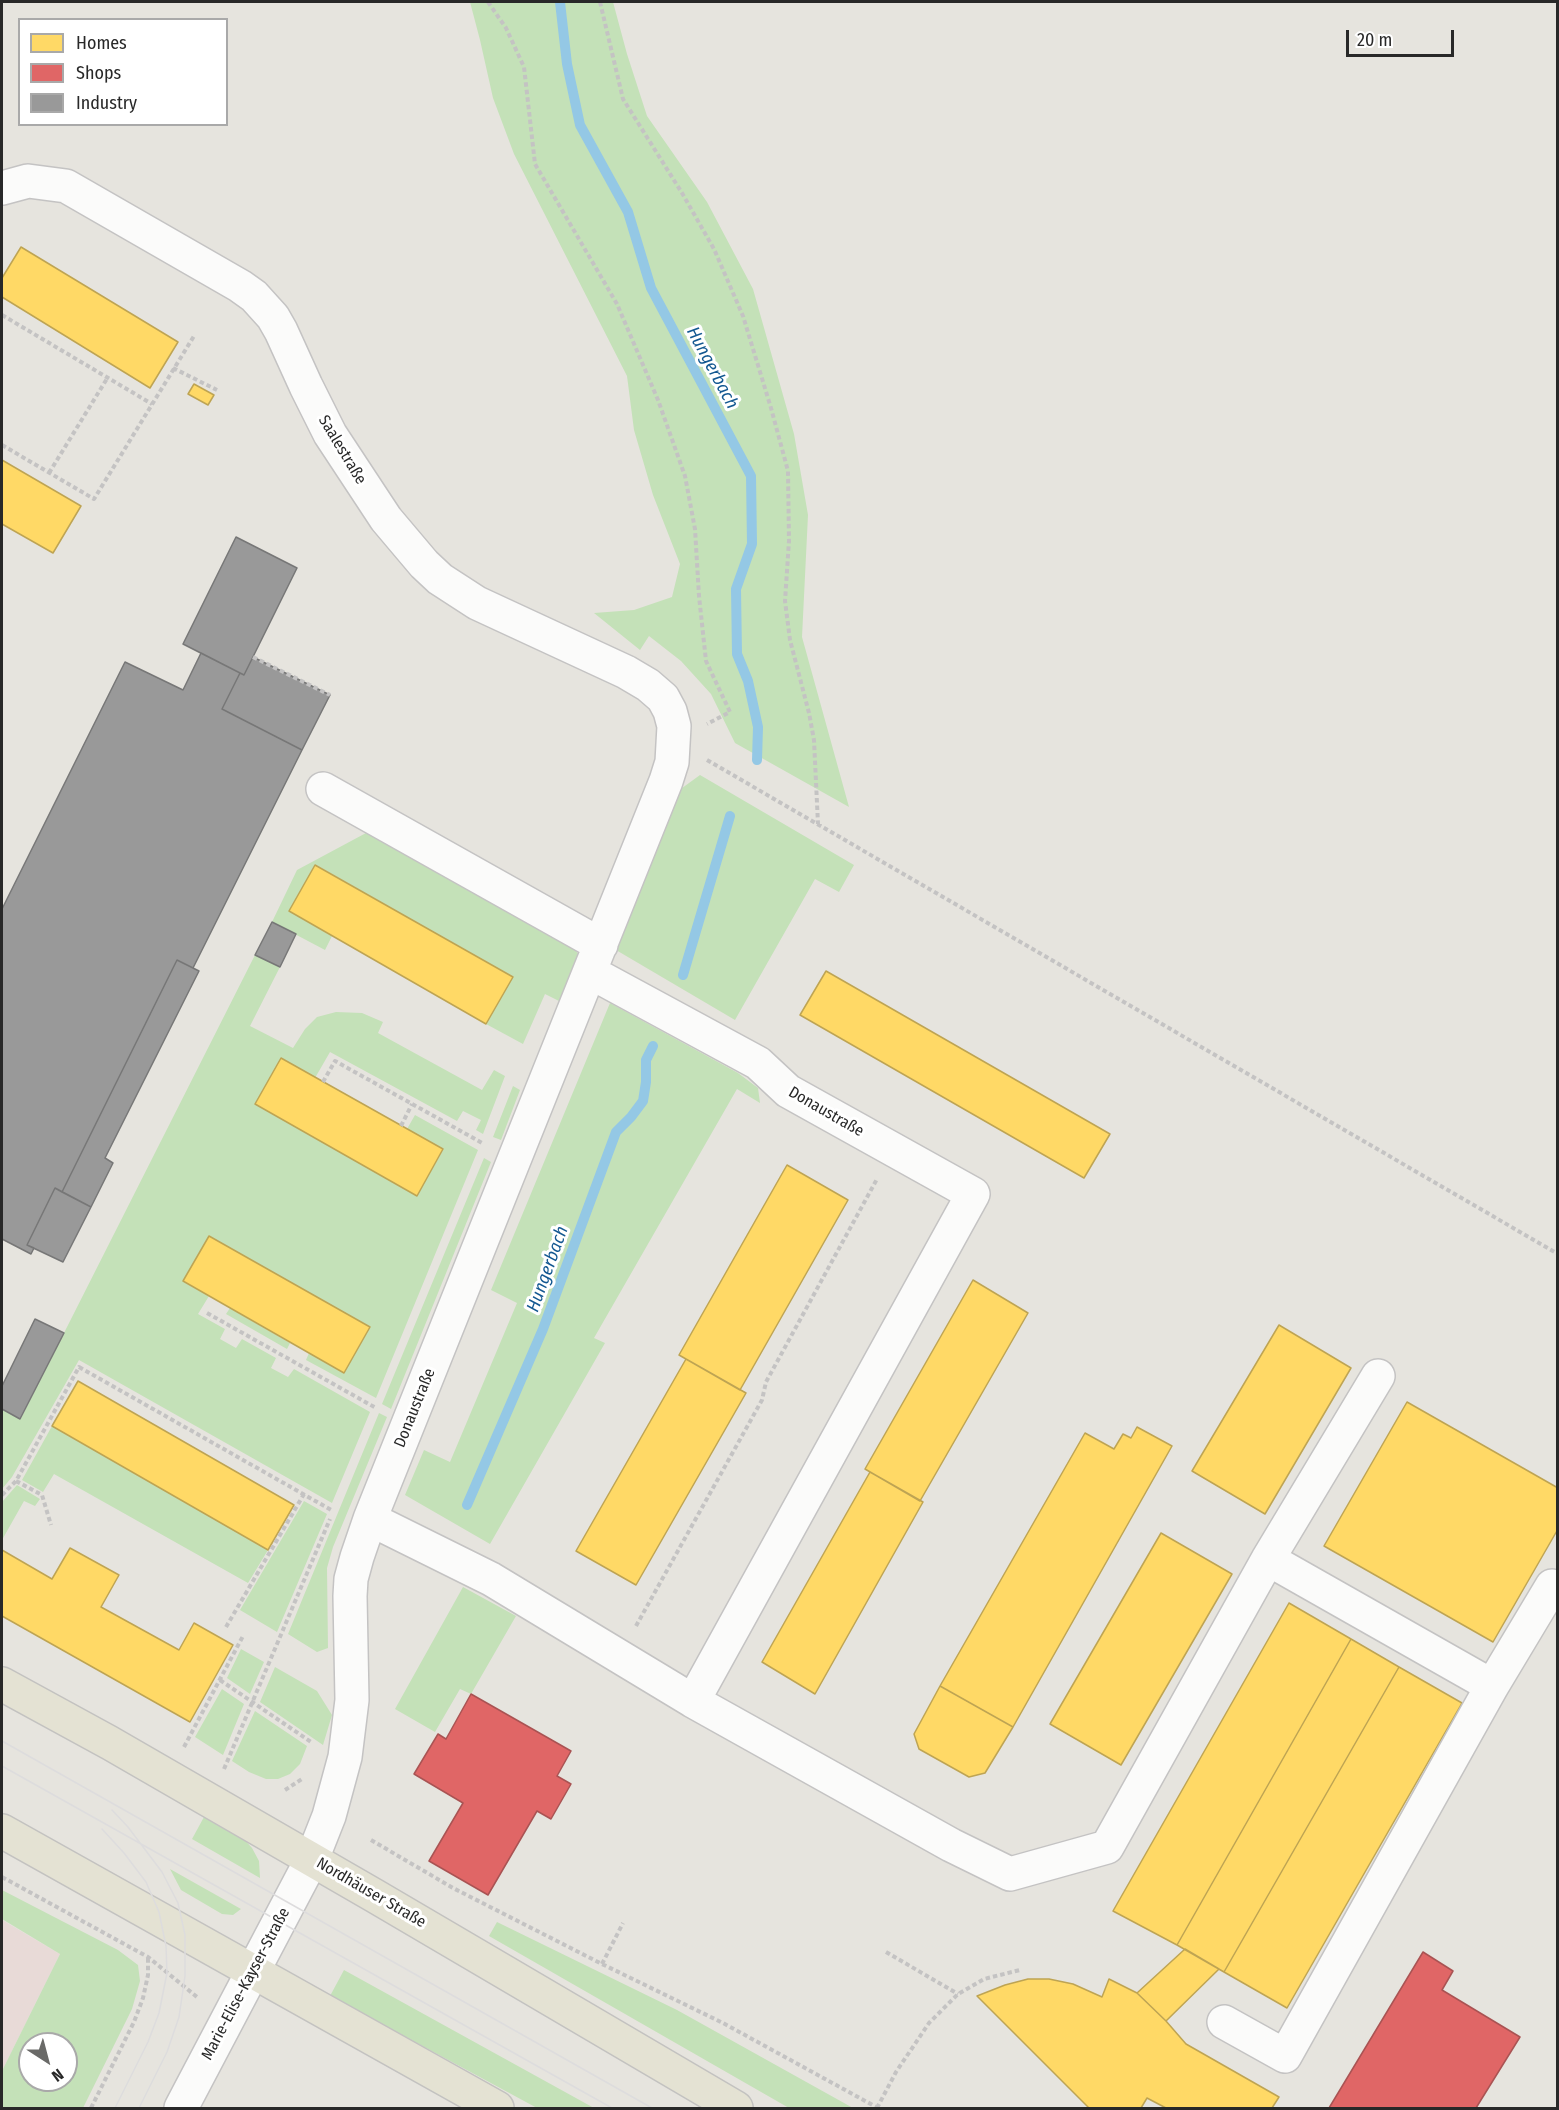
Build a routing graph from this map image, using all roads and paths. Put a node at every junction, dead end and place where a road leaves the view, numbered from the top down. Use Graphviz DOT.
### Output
graph roads {
  1 [pos="488,2"];
  2 [pos="600,2"];
  3 [pos="2,188"];
  4 [pos="2,315"];
  5 [pos="194,336"];
  6 [pos="173,368"];
  7 [pos="108,377"];
  8 [pos="217,390"];
  9 [pos="152,404"];
  10 [pos="2,445"];
  11 [pos="49,473"];
  12 [pos="253,657"];
  13 [pos="330,695"];
  14 [pos="675,741"];
  15 [pos="323,789"];
  16 [pos="818,824"];
  17 [pos="595,958"];
  18 [pos="323,1082"];
  19 [pos="412,1104"];
  20 [pos="401,1125"];
  21 [pos="485,1145"];
  22 [pos="893,1150"];
  23 [pos="1557,1254"];
  24 [pos="207,1313"];
  25 [pos="1378,1376"];
  26 [pos="376,1408"];
  27 [pos="16,1481"];
  28 [pos="304,1494"];
  29 [pos="2,1496"];
  30 [pos="333,1511"];
  31 [pos="370,1519"];
  32 [pos="51,1525"];
  33 [pos="1269,1559"];
  34 [pos="1551,1586"];
  35 [pos="226,1627"];
  36 [pos="243,1636"];
  37 [pos="624,1659"];
  38 [pos="220,1680"];
  39 [pos="2,1684"];
  40 [pos="1492,1686"];
  41 [pos="693,1701"];
  42 [pos="316,1745"];
  43 [pos="180,1753"];
  44 [pos="309,1774"];
  45 [pos="285,1790"];
  46 [pos="2,1831"];
  47 [pos="371,1840"];
  48 [pos="312,1859"];
  49 [pos="2,1877"];
  50 [pos="623,1923"];
  51 [pos="886,1952"];
  52 [pos="148,1957"];
  53 [pos="602,1964"];
  54 [pos="1020,1970"];
  55 [pos="251,1971"];
  56 [pos="958,1994"];
  57 [pos="197,1997"];
  58 [pos="1224,2022"];
  59 [pos="878,2108"];
  60 [pos="91,2109"];
  61 [pos="181,2109"];
  62 [pos="497,2109"];
  63 [pos="736,2109"];
  1 -- 14 [label="path"];
  2 -- 16 [label="path"];
  3 -- 14 [label="street, Saalestraße"];
  4 -- 7 [label="path"];
  5 -- 6 [label="path"];
  6 -- 8 [label="path"];
  6 -- 9 [label="path"];
  7 -- 9 [label="path"];
  7 -- 11 [label="path"];
  9 -- 11 [label="path"];
  10 -- 11 [label="path"];
  12 -- 13 [label="path"];
  14 -- 16 [label="path"];
  14 -- 17 [label="street, Donaustraße"];
  15 -- 17 [label="street"];
  16 -- 23 [label="path"];
  17 -- 22 [label="street, Donaustraße"];
  17 -- 31 [label="street, Donaustraße"];
  18 -- 19 [label="path"];
  19 -- 20 [label="path"];
  19 -- 21 [label="path"];
  22 -- 37 [label="path"];
  22 -- 41 [label="street, Donaustraße"];
  24 -- 26 [label="path"];
  25 -- 33 [label="street"];
  27 -- 28 [label="path"];
  27 -- 29 [label="path"];
  27 -- 32 [label="path"];
  28 -- 30 [label="path"];
  28 -- 35 [label="path"];
  31 -- 37 [label="street"];
  31 -- 48 [label="street, Donaustraße"];
  33 -- 40 [label="street"];
  33 -- 41 [label="street"];
  34 -- 40 [label="street"];
  36 -- 38 [label="path"];
  37 -- 41 [label="street"];
  38 -- 42 [label="path"];
  38 -- 43 [label="path"];
  39 -- 48 [label="main road, Nordhäuser Straße"];
  40 -- 58 [label="street"];
  44 -- 45 [label="path"];
  46 -- 55 [label="main road"];
  47 -- 53 [label="path"];
  48 -- 55 [label="street, Marie-Elise-Kayser-Straße"];
  48 -- 63 [label="main road, Nordhäuser Straße"];
  49 -- 52 [label="path"];
  50 -- 53 [label="path"];
  51 -- 56 [label="path"];
  52 -- 57 [label="path"];
  52 -- 60 [label="path"];
  53 -- 59 [label="path"];
  54 -- 56 [label="path"];
  55 -- 61 [label="street, Marie-Elise-Kayser-Straße"];
  55 -- 62 [label="main road"];
  56 -- 59 [label="path"];
}
